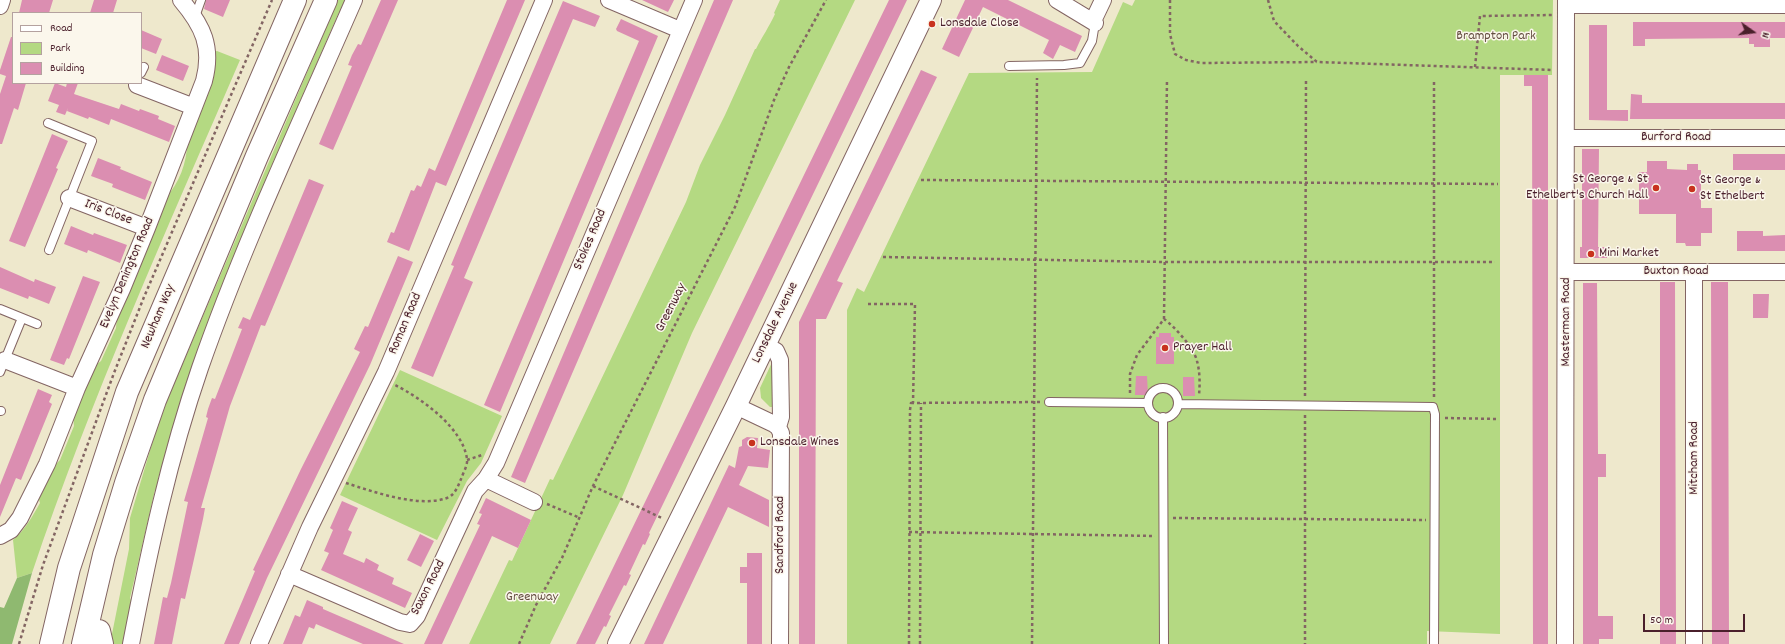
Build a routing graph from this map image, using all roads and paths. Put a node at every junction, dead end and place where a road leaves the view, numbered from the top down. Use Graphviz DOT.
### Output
graph roads {
  1 [pos="2,0"];
  2 [pos="181,0"];
  3 [pos="201,0"];
  4 [pos="295,0"];
  5 [pos="326,0"];
  6 [pos="354,0"];
  7 [pos="544,0"];
  8 [pos="609,0"];
  9 [pos="694,0"];
  10 [pos="826,0"];
  11 [pos="931,0"];
  12 [pos="1057,0"];
  13 [pos="1103,0"];
  14 [pos="1170,0"];
  15 [pos="1268,0"];
  16 [pos="1785,5"];
  17 [pos="0,6"];
  18 [pos="1566,7"];
  19 [pos="195,17"];
  20 [pos="1094,22"];
  21 [pos="680,30"];
  22 [pos="1317,62"];
  23 [pos="1009,66"];
  24 [pos="1475,67"];
  25 [pos="1552,70"];
  26 [pos="1037,78"];
  27 [pos="1306,78"];
  28 [pos="1167,79"];
  29 [pos="1434,79"];
  30 [pos="142,80"];
  31 [pos="194,107"];
  32 [pos="48,123"];
  33 [pos="1567,138"];
  34 [pos="1785,138"];
  35 [pos="921,180"];
  36 [pos="1035,180"];
  37 [pos="1167,182"];
  38 [pos="1306,182"];
  39 [pos="1434,184"];
  40 [pos="1498,184"];
  41 [pos="69,198"];
  42 [pos="147,228"];
  43 [pos="49,250"];
  44 [pos="883,258"];
  45 [pos="1035,259"];
  46 [pos="1306,261"];
  47 [pos="1434,261"];
  48 [pos="1166,262"];
  49 [pos="1495,262"];
  50 [pos="1567,272"];
  51 [pos="1694,272"];
  52 [pos="1785,272"];
  53 [pos="868,304"];
  54 [pos="0,309"];
  55 [pos="22,318"];
  56 [pos="1164,319"];
  57 [pos="38,324"];
  58 [pos="765,345"];
  59 [pos="2,366"];
  60 [pos="396,380"];
  61 [pos="77,388"];
  62 [pos="1034,402"];
  63 [pos="1049,402"];
  64 [pos="913,403"];
  65 [pos="921,403"];
  66 [pos="1130,403"];
  67 [pos="1148,403"];
  68 [pos="1178,404"];
  69 [pos="1199,404"];
  70 [pos="1305,405"];
  71 [pos="736,406"];
  72 [pos="1433,408"];
  73 [pos="1164,417"];
  74 [pos="1435,418"];
  75 [pos="1498,419"];
  76 [pos="778,427"];
  77 [pos="486,448"];
  78 [pos="468,460"];
  79 [pos="486,479"];
  80 [pos="343,482"];
  81 [pos="593,486"];
  82 [pos="537,502"];
  83 [pos="580,518"];
  84 [pos="1164,518"];
  85 [pos="1304,519"];
  86 [pos="1434,520"];
  87 [pos="676,526"];
  88 [pos="909,532"];
  89 [pos="921,532"];
  90 [pos="1034,534"];
  91 [pos="0,536"];
  92 [pos="1164,536"];
  93 [pos="69,568"];
  94 [pos="289,574"];
  95 [pos="95,641"];
  96 [pos="40,644"];
  97 [pos="51,644"];
  98 [pos="131,644"];
  99 [pos="259,644"];
  100 [pos="518,644"];
  101 [pos="618,644"];
  102 [pos="780,644"];
  103 [pos="909,644"];
  104 [pos="920,644"];
  105 [pos="1032,644"];
  106 [pos="1164,644"];
  107 [pos="1305,644"];
  108 [pos="1434,644"];
  109 [pos="1565,644"];
  110 [pos="1694,644"];
  1 -- 17 [label="street"];
  2 -- 19 [label="street, Evelyn Denington Road"];
  3 -- 19 [label="lane"];
  4 -- 93 [label="highway, Newham Way"];
  5 -- 95 [label="highway, Newham Way"];
  6 -- 98 [label="street"];
  7 -- 94 [label="street, Roman Road"];
  8 -- 21 [label="street"];
  9 -- 21 [label="street, Stokes Road"];
  10 -- 81 [label="path, Greenway"];
  11 -- 58 [label="street, Lonsdale Avenue"];
  12 -- 20 [label="street"];
  13 -- 20 [label="street"];
  14 -- 22 [label="path"];
  15 -- 22 [label="path"];
  16 -- 18 [label="street"];
  18 -- 24 [label="path"];
  18 -- 33 [label="street, Masterman Road"];
  19 -- 31 [label="street, Evelyn Denington Road"];
  20 -- 23 [label="lane"];
  21 -- 79 [label="street, Stokes Road"];
  22 -- 24 [label="path"];
  24 -- 25 [label="path"];
  26 -- 36 [label="path"];
  27 -- 38 [label="path"];
  28 -- 37 [label="path"];
  29 -- 39 [label="path"];
  30 -- 31 [label="street"];
  31 -- 42 [label="street, Evelyn Denington Road"];
  32 -- 41 [label="lane"];
  33 -- 34 [label="street, Burford Road"];
  33 -- 50 [label="street, Masterman Road"];
  35 -- 36 [label="path"];
  36 -- 37 [label="path"];
  36 -- 45 [label="path"];
  37 -- 38 [label="path"];
  37 -- 48 [label="path"];
  38 -- 39 [label="path"];
  38 -- 46 [label="path"];
  39 -- 40 [label="path"];
  39 -- 47 [label="path"];
  41 -- 42 [label="street, Iris Close"];
  41 -- 43 [label="lane"];
  42 -- 61 [label="street, Evelyn Denington Road"];
  44 -- 45 [label="path"];
  45 -- 48 [label="path"];
  45 -- 62 [label="path"];
  46 -- 47 [label="path"];
  46 -- 48 [label="path"];
  46 -- 70 [label="path"];
  47 -- 49 [label="path"];
  47 -- 72 [label="path"];
  48 -- 56 [label="path"];
  50 -- 51 [label="street, Buxton Road"];
  50 -- 109 [label="street, Masterman Road"];
  51 -- 52 [label="street, Buxton Road"];
  51 -- 110 [label="street, Mitcham Road"];
  53 -- 64 [label="path"];
  54 -- 55 [label="lane"];
  55 -- 57 [label="lane"];
  55 -- 59 [label="lane"];
  56 -- 66 [label="path"];
  56 -- 69 [label="path"];
  58 -- 71 [label="street, Lonsdale Avenue"];
  58 -- 76 [label="street, Sandford Road"];
  59 -- 61 [label="street"];
  60 -- 78 [label="path"];
  61 -- 91 [label="street, Evelyn Denington Road"];
  62 -- 63 [label="path"];
  62 -- 65 [label="path"];
  62 -- 90 [label="path"];
  63 -- 66 [label="lane"];
  64 -- 65 [label="path"];
  64 -- 88 [label="path"];
  65 -- 89 [label="path"];
  66 -- 67 [label="lane"];
  67 -- 68 [label="lane"];
  67 -- 73 [label="lane"];
  68 -- 69 [label="lane"];
  68 -- 73 [label="lane"];
  69 -- 70 [label="lane"];
  70 -- 72 [label="lane"];
  70 -- 85 [label="path"];
  71 -- 76 [label="street"];
  71 -- 87 [label="street, Lonsdale Avenue"];
  72 -- 74 [label="lane"];
  73 -- 84 [label="lane"];
  74 -- 75 [label="path"];
  74 -- 86 [label="lane"];
  76 -- 102 [label="street, Sandford Road"];
  77 -- 78 [label="path"];
  78 -- 80 [label="path"];
  79 -- 82 [label="street"];
  79 -- 94 [label="street, Saxon Road"];
  81 -- 83 [label="path, Greenway"];
  81 -- 87 [label="path"];
  82 -- 83 [label="path"];
  83 -- 100 [label="path, Greenway"];
  84 -- 85 [label="path"];
  84 -- 92 [label="lane"];
  85 -- 86 [label="path"];
  85 -- 107 [label="path"];
  86 -- 108 [label="lane"];
  87 -- 101 [label="street, Lonsdale Avenue"];
  88 -- 89 [label="path"];
  88 -- 103 [label="path"];
  89 -- 90 [label="path"];
  89 -- 104 [label="path"];
  90 -- 92 [label="path"];
  90 -- 105 [label="path"];
  92 -- 106 [label="lane"];
  93 -- 96 [label="highway"];
  93 -- 97 [label="highway, Newham Way"];
  94 -- 99 [label="street, Roman Road"];
}
